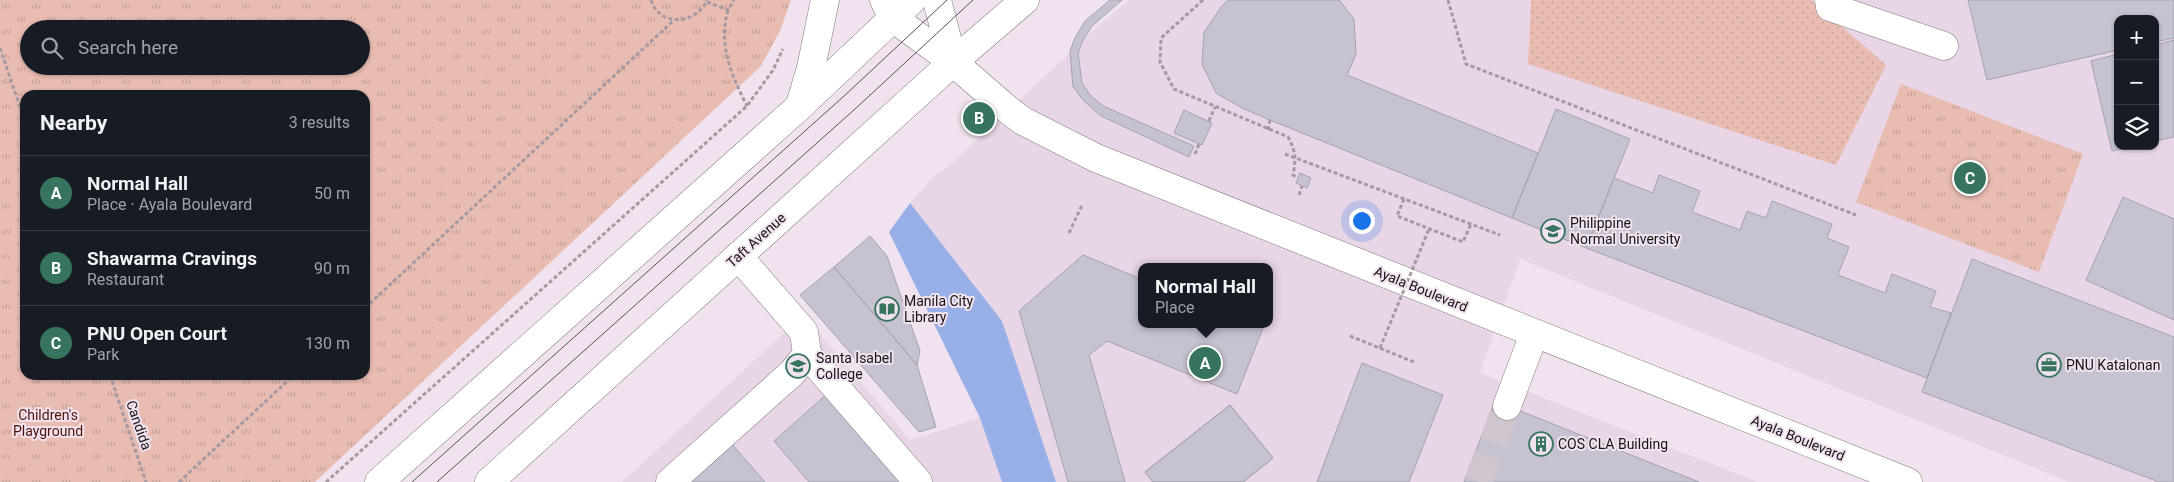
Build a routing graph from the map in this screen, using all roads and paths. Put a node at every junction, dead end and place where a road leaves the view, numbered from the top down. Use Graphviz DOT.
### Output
graph roads {
  1 [pos="650,0"];
  2 [pos="734,0"];
  3 [pos="825,0"];
  4 [pos="912,0"];
  5 [pos="937,0"];
  6 [pos="1024,0"];
  7 [pos="1204,0"];
  8 [pos="1448,0"];
  9 [pos="1830,0"];
  10 [pos="707,1"];
  11 [pos="888,9"];
  12 [pos="728,10"];
  13 [pos="674,20"];
  14 [pos="785,44"];
  15 [pos="1944,46"];
  16 [pos="0,48"];
  17 [pos="953,62"];
  18 [pos="746,106"];
  19 [pos="20,107"];
  20 [pos="799,107"];
  21 [pos="1215,107"];
  22 [pos="1270,120"];
  23 [pos="1209,121"];
  24 [pos="1268,130"];
  25 [pos="1199,144"];
  26 [pos="1195,154"];
  27 [pos="1284,154"];
  28 [pos="1296,158"];
  29 [pos="1298,178"];
  30 [pos="1302,186"];
  31 [pos="1299,195"];
  32 [pos="1404,199"];
  33 [pos="1082,206"];
  34 [pos="1856,215"];
  35 [pos="1470,224"];
  36 [pos="1429,229"];
  37 [pos="1069,233"];
  38 [pos="1500,235"];
  39 [pos="738,256"];
  40 [pos="370,303"];
  41 [pos="1534,334"];
  42 [pos="1350,336"];
  43 [pos="1380,348"];
  44 [pos="807,354"];
  45 [pos="1414,362"];
  46 [pos="112,380"];
  47 [pos="289,380"];
  48 [pos="1507,406"];
  49 [pos="146,482"];
  50 [pos="179,482"];
  51 [pos="326,482"];
  52 [pos="379,482"];
  53 [pos="489,482"];
  54 [pos="670,482"];
  55 [pos="918,482"];
  56 [pos="1908,482"];
  1 -- 13 [label="path"];
  2 -- 12 [label="path"];
  3 -- 20 [label="main road"];
  4 -- 11 [label="main road"];
  5 -- 17 [label="main road"];
  6 -- 17 [label="main road, Taft Avenue"];
  7 -- 21 [label="path"];
  8 -- 34 [label="path"];
  9 -- 15 [label="main road"];
  10 -- 12 [label="path"];
  10 -- 13 [label="path"];
  11 -- 17 [label="main road, Ayala Boulevard"];
  11 -- 20 [label="main road"];
  12 -- 18 [label="path"];
  13 -- 40 [label="path"];
  14 -- 18 [label="path"];
  16 -- 19 [label="path"];
  17 -- 39 [label="main road, Taft Avenue"];
  17 -- 41 [label="main road, Ayala Boulevard"];
  18 -- 51 [label="path"];
  20 -- 52 [label="main road"];
  21 -- 23 [label="path"];
  21 -- 24 [label="path"];
  22 -- 24 [label="path"];
  24 -- 28 [label="path"];
  25 -- 26 [label="path"];
  27 -- 28 [label="path"];
  28 -- 29 [label="path"];
  28 -- 32 [label="path"];
  30 -- 31 [label="path"];
  32 -- 35 [label="path"];
  32 -- 36 [label="path"];
  33 -- 37 [label="path"];
  35 -- 36 [label="path"];
  35 -- 38 [label="path"];
  36 -- 43 [label="path, bridge"];
  39 -- 44 [label="main road"];
  39 -- 53 [label="main road, Taft Avenue"];
  41 -- 48 [label="main road"];
  41 -- 56 [label="main road, Ayala Boulevard"];
  42 -- 43 [label="path"];
  43 -- 45 [label="path"];
  44 -- 54 [label="main road"];
  44 -- 55 [label="main road"];
  46 -- 49 [label="path, Candida"];
  47 -- 50 [label="path"];
}
